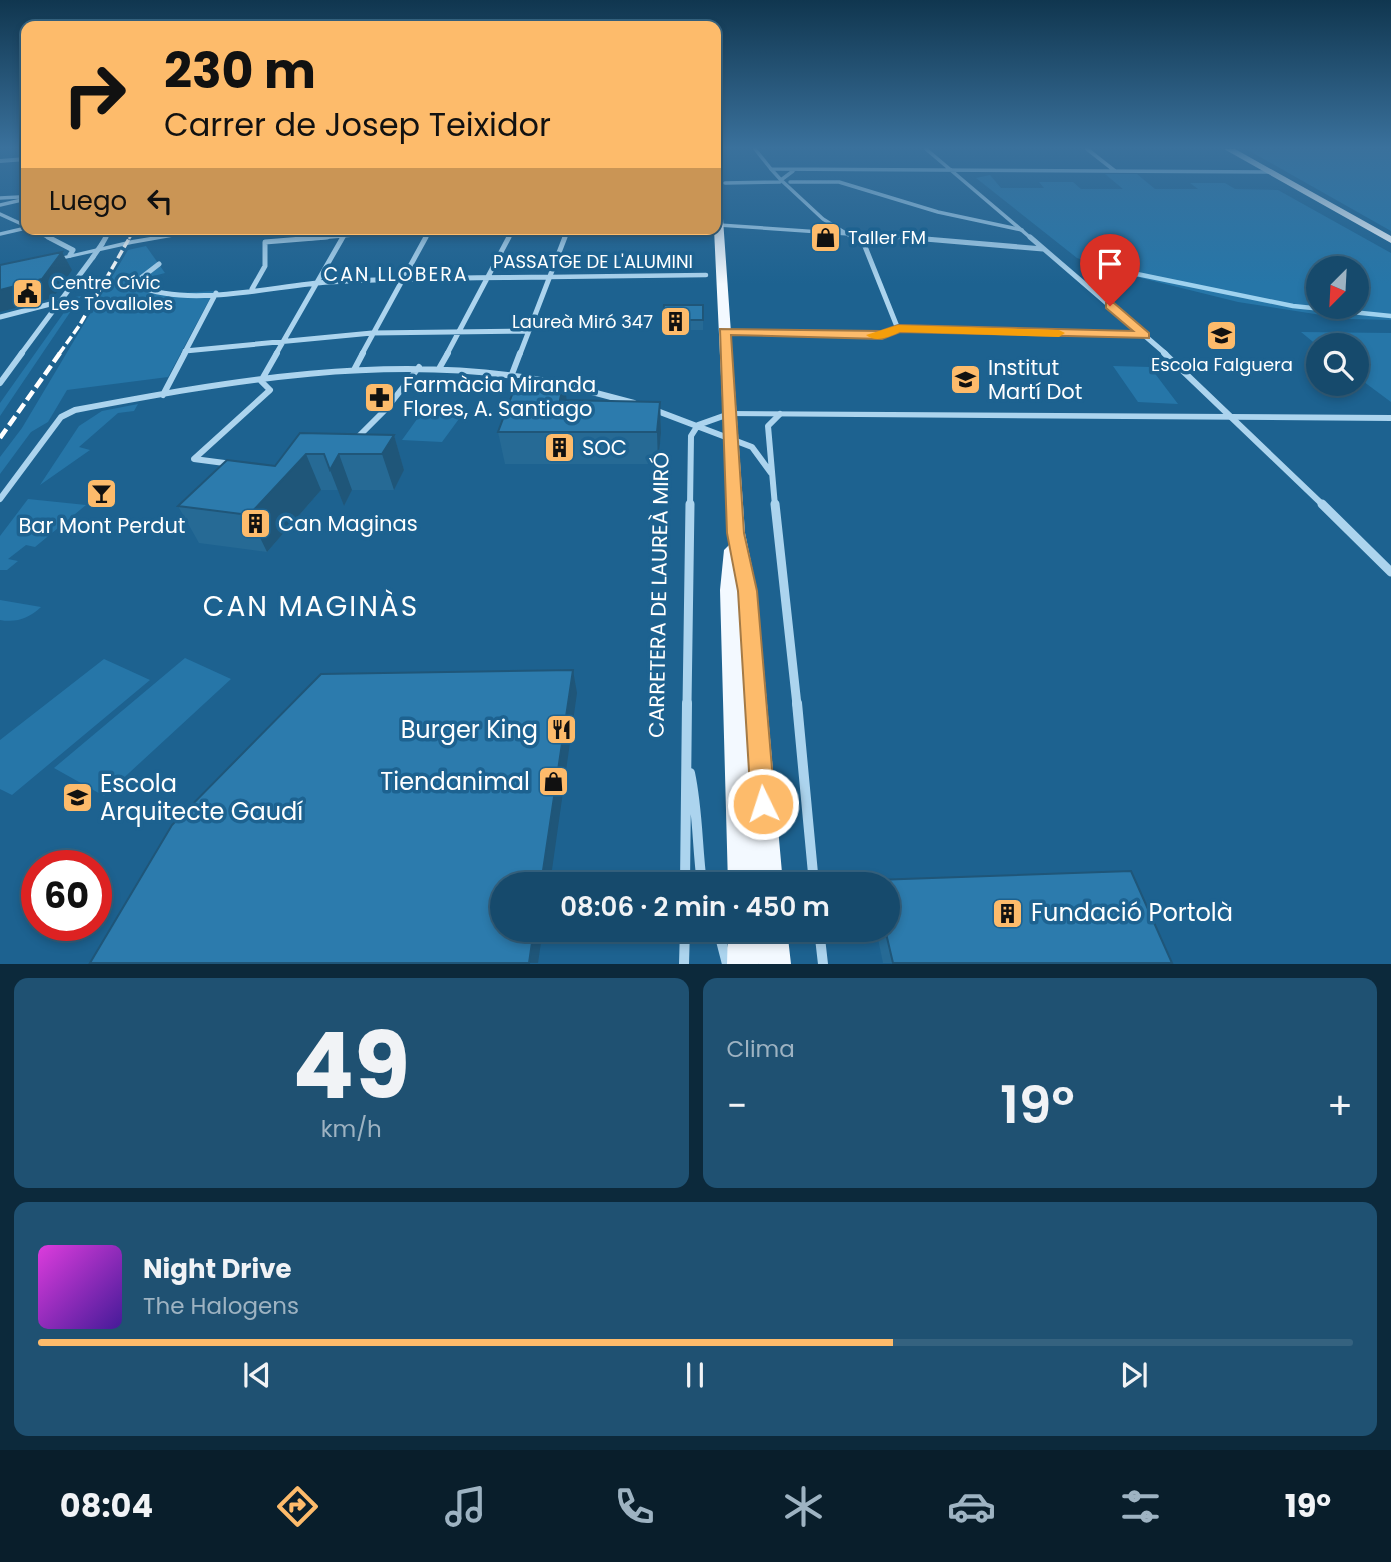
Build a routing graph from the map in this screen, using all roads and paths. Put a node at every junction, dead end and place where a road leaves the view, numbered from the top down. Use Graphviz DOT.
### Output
graph roads {
  1 [pos="795,194"];
  2 [pos="879,194"];
  3 [pos="979,194"];
  4 [pos="1308,194"];
  5 [pos="0,198"];
  6 [pos="21,198"];
  7 [pos="21,199"];
  8 [pos="0,205"];
  9 [pos="0,214"];
  10 [pos="721,220"];
  11 [pos="21,224"];
  12 [pos="21,228"];
  13 [pos="1022,230"];
  14 [pos="844,232"];
  15 [pos="0,234"];
  16 [pos="44,235"];
  17 [pos="107,235"];
  18 [pos="157,235"];
  19 [pos="174,235"];
  20 [pos="332,235"];
  21 [pos="342,235"];
  22 [pos="424,235"];
  23 [pos="510,235"];
  24 [pos="566,235"];
  25 [pos="719,235"];
  26 [pos="154,238"];
  27 [pos="1391,240"];
  28 [pos="1043,249"];
  29 [pos="70,255"];
  30 [pos="47,261"];
  31 [pos="159,264"];
  32 [pos="706,275"];
  33 [pos="489,277"];
  34 [pos="550,277"];
  35 [pos="402,278"];
  36 [pos="318,283"];
  37 [pos="252,289"];
  38 [pos="216,293"];
  39 [pos="63,300"];
  40 [pos="0,317"];
  41 [pos="898,329"];
  42 [pos="460,331"];
  43 [pos="529,331"];
  44 [pos="725,332"];
  45 [pos="372,333"];
  46 [pos="1145,335"];
  47 [pos="285,340"];
  48 [pos="185,351"];
  49 [pos="419,367"];
  50 [pos="440,368"];
  51 [pos="354,370"];
  52 [pos="512,374"];
  53 [pos="261,381"];
  54 [pos="0,383"];
  55 [pos="163,395"];
  56 [pos="729,414"];
  57 [pos="780,414"];
  58 [pos="1234,416"];
  59 [pos="1391,418"];
  60 [pos="698,425"];
  61 [pos="730,437"];
  62 [pos="345,444"];
  63 [pos="234,465"];
  64 [pos="771,473"];
  65 [pos="0,499"];
  66 [pos="736,533"];
  67 [pos="1391,572"];
  68 [pos="687,759"];
  69 [pos="685,872"];
  70 [pos="700,872"];
  71 [pos="742,872"];
  72 [pos="768,872"];
  73 [pos="813,872"];
  74 [pos="685,942"];
  75 [pos="721,942"];
  76 [pos="743,942"];
  77 [pos="773,942"];
  78 [pos="820,942"];
  79 [pos="684,964"];
  80 [pos="727,964"];
  81 [pos="743,964"];
  82 [pos="775,964"];
  83 [pos="823,964"];
  1 -- 14 [label="street"];
  2 -- 13 [label="street"];
  3 -- 13 [label="street"];
  4 -- 27 [label="main road"];
  5 -- 6 [label="street"];
  7 -- 8 [label="street"];
  9 -- 11 [label="street"];
  10 -- 14 [label="street"];
  12 -- 15 [label="street"];
  13 -- 28 [label="street"];
  14 -- 28 [label="street"];
  14 -- 41 [label="street"];
  16 -- 29 [label="street"];
  17 -- 39 [label="street, bridge"];
  18 -- 26 [label="street"];
  19 -- 26 [label="street"];
  20 -- 37 [label="street"];
  21 -- 36 [label="street"];
  22 -- 35 [label="street"];
  23 -- 33 [label="street"];
  24 -- 34 [label="street"];
  25 -- 44 [label="main road"];
  26 -- 29 [label="street"];
  28 -- 46 [label="street"];
  29 -- 30 [label="street"];
  31 -- 38 [label="street, PASSATGE DE L'ALUMINI"];
  32 -- 34 [label="street, PASSATGE DE L'ALUMINI"];
  33 -- 34 [label="street, PASSATGE DE L'ALUMINI"];
  33 -- 35 [label="street, PASSATGE DE L'ALUMINI"];
  33 -- 42 [label="street"];
  34 -- 43 [label="street"];
  35 -- 36 [label="street, PASSATGE DE L'ALUMINI"];
  35 -- 45 [label="street"];
  36 -- 37 [label="street, PASSATGE DE L'ALUMINI"];
  36 -- 47 [label="street"];
  37 -- 38 [label="street, PASSATGE DE L'ALUMINI"];
  38 -- 48 [label="street"];
  39 -- 40 [label="street"];
  39 -- 54 [label="street"];
  41 -- 44 [label="street"];
  41 -- 46 [label="street"];
  42 -- 43 [label="street"];
  42 -- 45 [label="street"];
  42 -- 50 [label="street"];
  43 -- 52 [label="street"];
  44 -- 56 [label="main road"];
  45 -- 47 [label="street"];
  45 -- 51 [label="street"];
  46 -- 58 [label="street"];
  47 -- 48 [label="street"];
  47 -- 53 [label="street"];
  48 -- 55 [label="street"];
  49 -- 50 [label="street"];
  49 -- 51 [label="street"];
  49 -- 62 [label="street"];
  50 -- 52 [label="street"];
  51 -- 53 [label="street"];
  52 -- 60 [label="street"];
  53 -- 55 [label="street"];
  53 -- 63 [label="street"];
  55 -- 65 [label="street"];
  56 -- 57 [label="street"];
  56 -- 60 [label="street"];
  56 -- 61 [label="main road"];
  57 -- 58 [label="street"];
  57 -- 64 [label="street"];
  58 -- 59 [label="street"];
  58 -- 67 [label="street"];
  60 -- 61 [label="street"];
  60 -- 68 [label="street, CARRETERA DE LAUREÀ MIRÓ"];
  61 -- 64 [label="street"];
  61 -- 66 [label="main road"];
  64 -- 73 [label="street"];
  66 -- 71 [label="main road"];
  66 -- 72 [label="main road"];
  68 -- 69 [label="street, CARRETERA DE LAUREÀ MIRÓ"];
  68 -- 70 [label="street, CARRETERA DE LAUREÀ MIRÓ"];
  74 -- 79 [label="street"];
  75 -- 80 [label="street"];
  76 -- 81 [label="main road"];
  77 -- 82 [label="main road"];
  78 -- 83 [label="street"];
}
